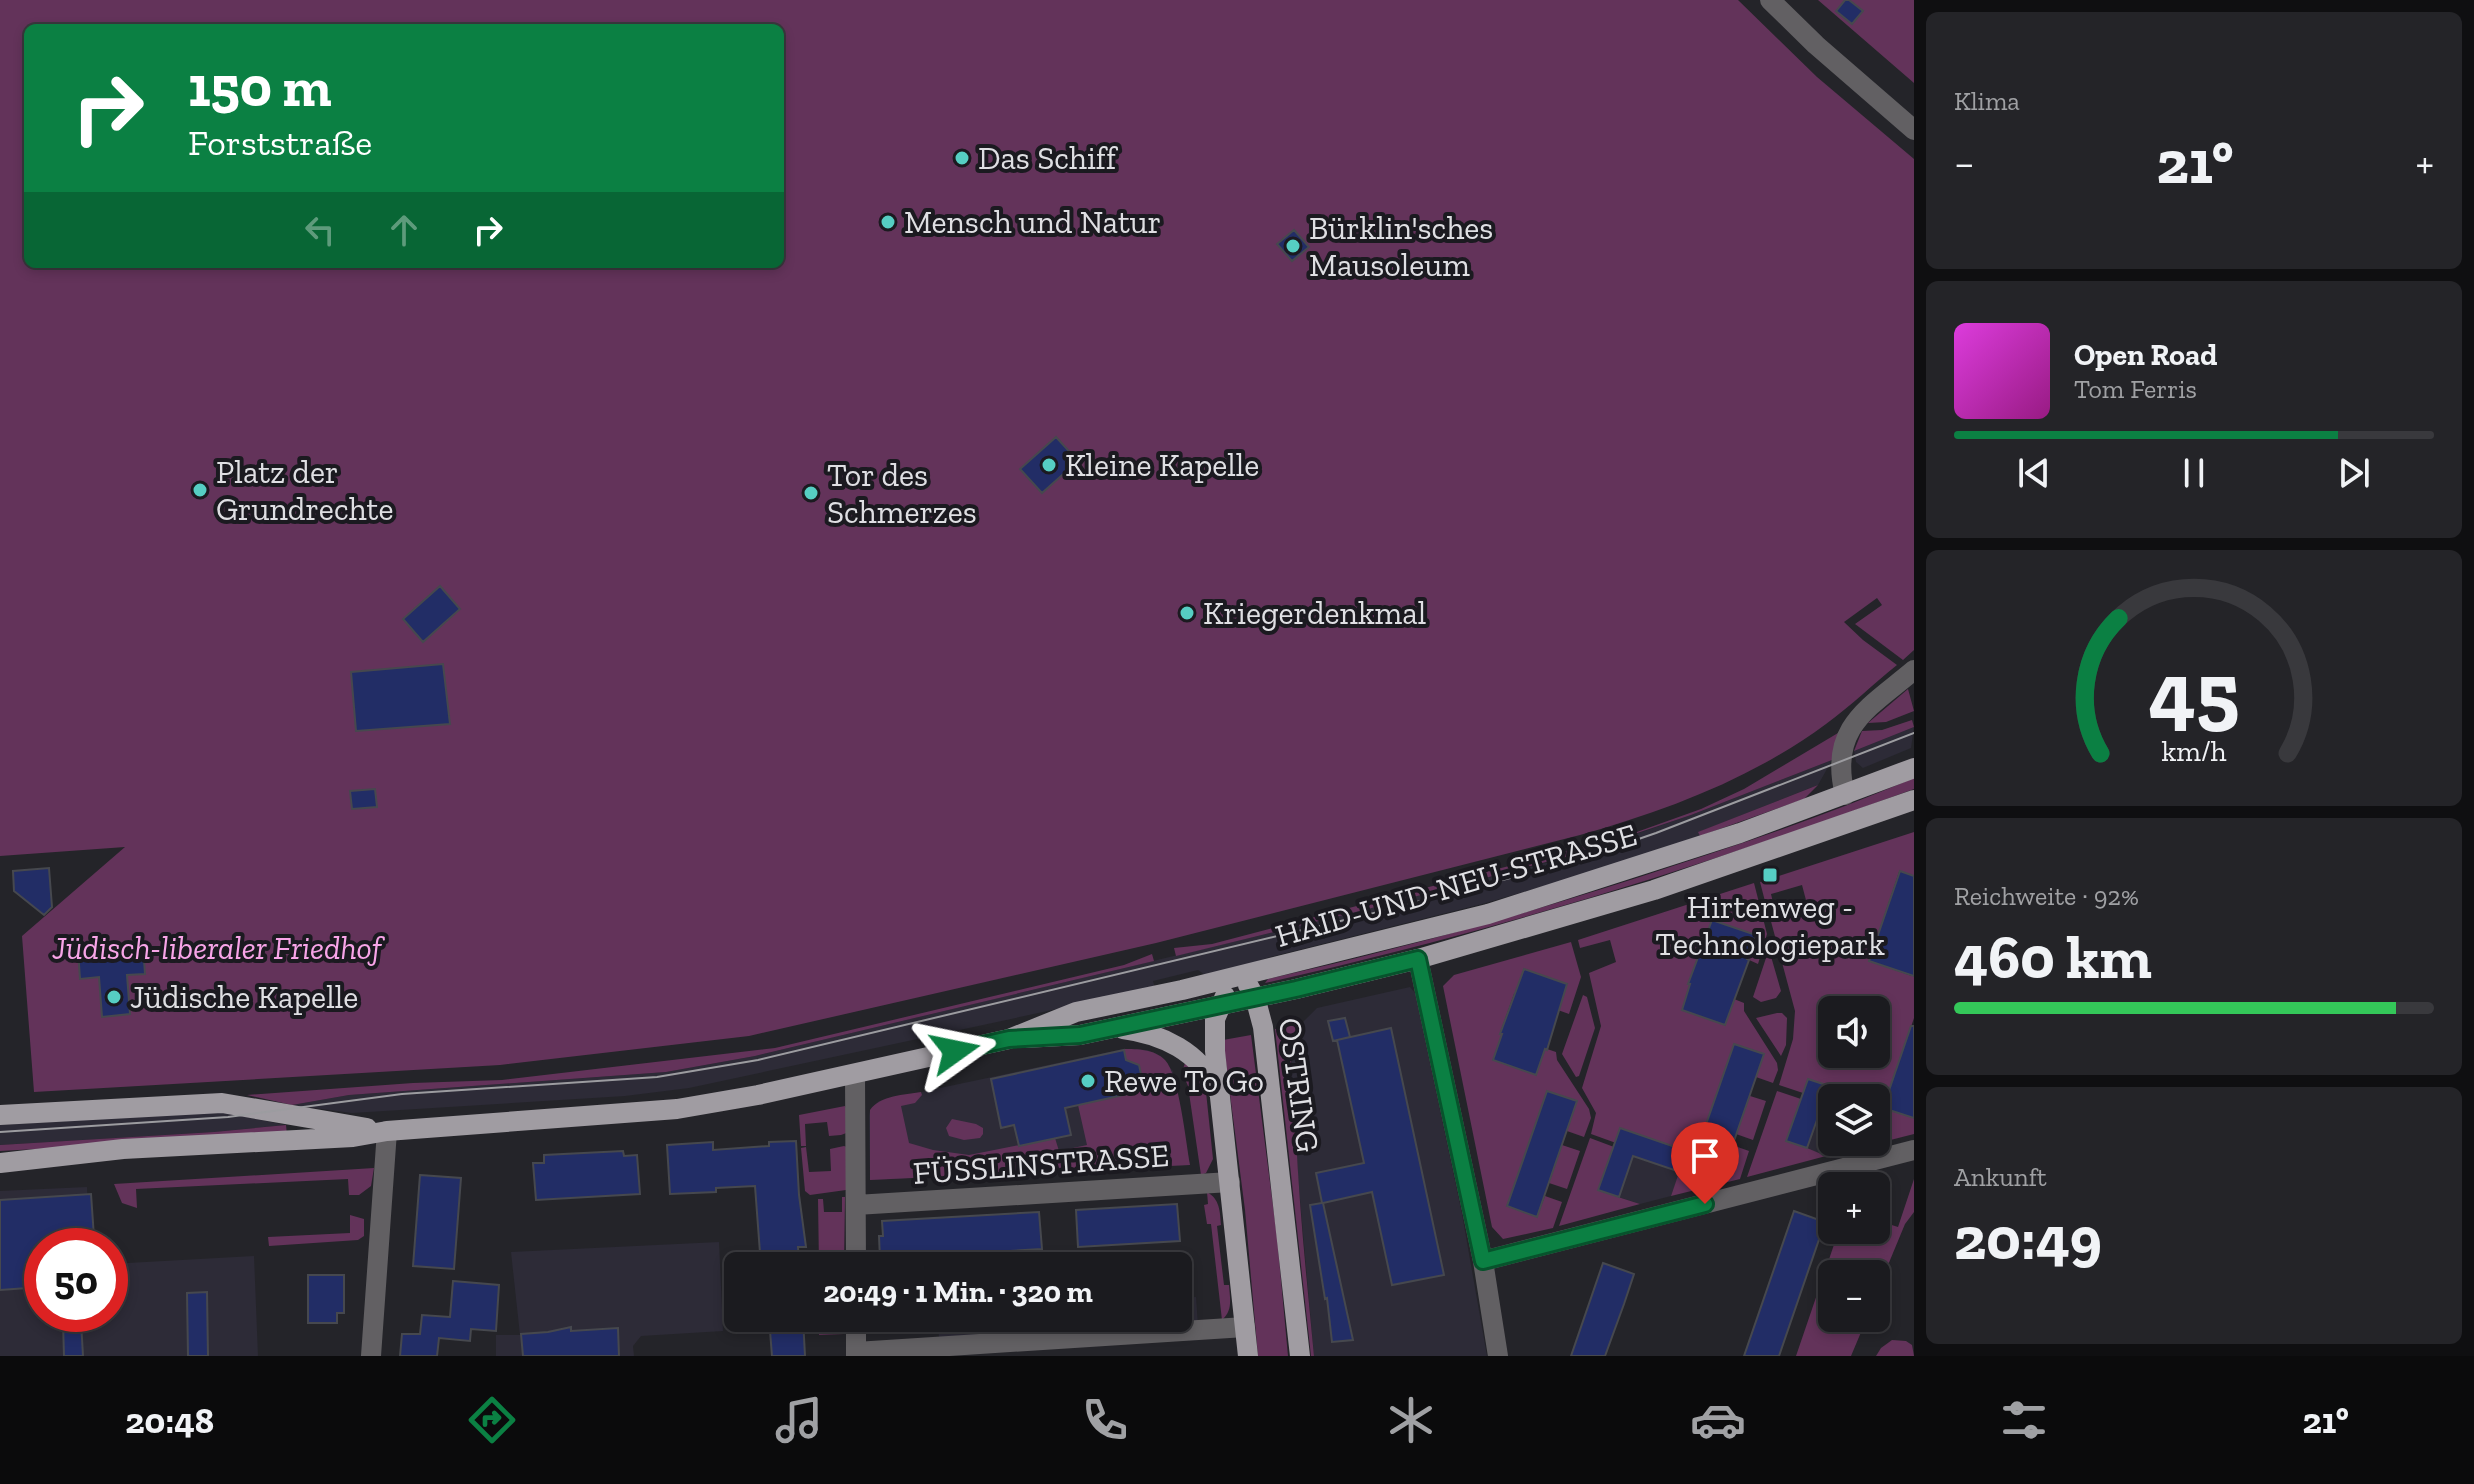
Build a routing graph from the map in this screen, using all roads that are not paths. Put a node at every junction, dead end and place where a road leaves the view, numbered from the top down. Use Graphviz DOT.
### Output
graph roads {
  1 [pos="1770,0"];
  2 [pos="1914,130"];
  3 [pos="1914,670"];
  4 [pos="1914,768"];
  5 [pos="1845,795"];
  6 [pos="1914,800"];
  7 [pos="1418,959"];
  8 [pos="1241,975"];
  9 [pos="1255,997"];
  10 [pos="1220,1004"];
  11 [pos="1111,1028"];
  12 [pos="1009,1039"];
  13 [pos="855,1074"];
  14 [pos="1218,1094"];
  15 [pos="0,1115"];
  16 [pos="387,1131"];
  17 [pos="1914,1150"];
  18 [pos="0,1163"];
  19 [pos="1230,1182"];
  20 [pos="856,1205"];
  21 [pos="856,1252"];
  22 [pos="1483,1261"];
  23 [pos="1245,1327"];
  24 [pos="856,1332"];
  25 [pos="856,1354"];
  26 [pos="371,1356"];
  27 [pos="1248,1356"];
  28 [pos="1300,1356"];
  29 [pos="1498,1356"];
  1 -- 2 [label="street"];
  3 -- 5 [label="street"];
  4 -- 5 [label="main road, HAID-UND-NEU-STRASSE"];
  5 -- 8 [label="main road, HAID-UND-NEU-STRASSE"];
  6 -- 7 [label="main road, HAID-UND-NEU-STRASSE"];
  7 -- 9 [label="main road, HAID-UND-NEU-STRASSE"];
  7 -- 22 [label="street"];
  8 -- 9 [label="main road, OSTRING"];
  8 -- 10 [label="main road"];
  8 -- 12 [label="main road, HAID-UND-NEU-STRASSE"];
  9 -- 10 [label="main road, HAID-UND-NEU-STRASSE"];
  9 -- 28 [label="main road, OSTRING"];
  10 -- 11 [label="main road, HAID-UND-NEU-STRASSE"];
  10 -- 14 [label="main road"];
  11 -- 12 [label="main road, HAID-UND-NEU-STRASSE"];
  11 -- 14 [label="main road"];
  12 -- 13 [label="main road, HAID-UND-NEU-STRASSE"];
  13 -- 16 [label="main road, HAID-UND-NEU-STRASSE"];
  13 -- 20 [label="street"];
  14 -- 19 [label="main road"];
  15 -- 16 [label="main road, HAID-UND-NEU-STRASSE"];
  16 -- 18 [label="main road, HAID-UND-NEU-STRASSE"];
  16 -- 26 [label="street"];
  17 -- 22 [label="street"];
  19 -- 20 [label="street, FÜSSLINSTRASSE"];
  19 -- 23 [label="main road"];
  20 -- 21 [label="street"];
  22 -- 29 [label="street"];
  23 -- 25 [label="street"];
  23 -- 27 [label="main road"];
  24 -- 25 [label="street"];
}
